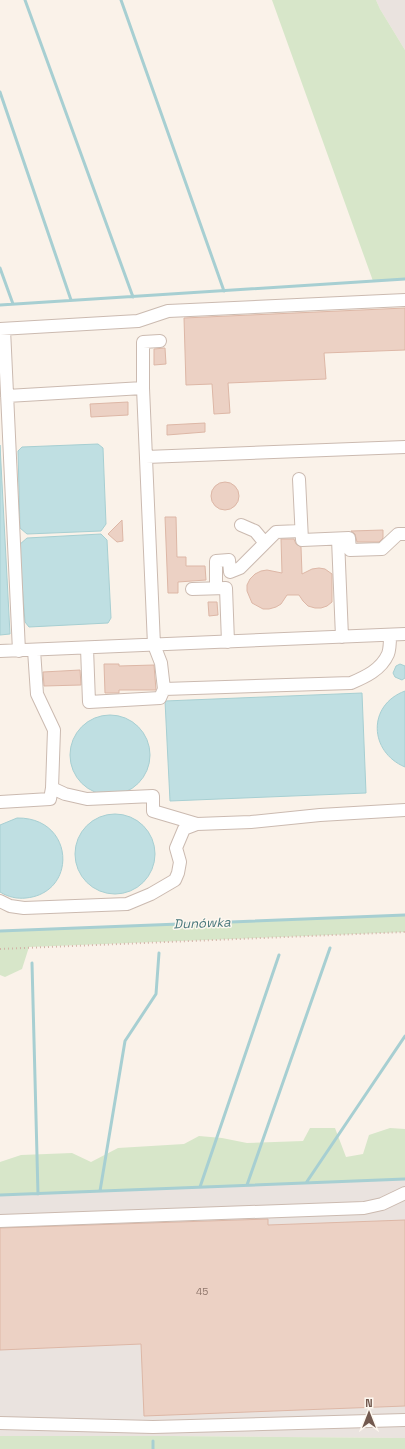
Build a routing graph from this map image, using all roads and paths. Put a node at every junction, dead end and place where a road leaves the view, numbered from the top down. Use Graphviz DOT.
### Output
graph roads {
  1 [pos="405,300"];
  2 [pos="2,329"];
  3 [pos="160,341"];
  4 [pos="143,388"];
  5 [pos="7,396"];
  6 [pos="405,447"];
  7 [pos="146,457"];
  8 [pos="299,479"];
  9 [pos="241,525"];
  10 [pos="301,531"];
  11 [pos="405,534"];
  12 [pos="338,538"];
  13 [pos="265,543"];
  14 [pos="216,588"];
  15 [pos="192,589"];
  16 [pos="405,634"];
  17 [pos="390,635"];
  18 [pos="342,637"];
  19 [pos="228,642"];
  20 [pos="154,645"];
  21 [pos="87,648"];
  22 [pos="34,650"];
  23 [pos="0,651"];
  24 [pos="19,651"];
  25 [pos="164,689"];
  26 [pos="52,788"];
  27 [pos="0,802"];
  28 [pos="405,810"];
  29 [pos="198,824"];
  30 [pos="0,901"];
  31 [pos="405,932"];
  32 [pos="0,949"];
  33 [pos="405,1193"];
  34 [pos="0,1221"];
  35 [pos="405,1420"];
  36 [pos="0,1423"];
  1 -- 2 [label="lane"];
  2 -- 5 [label="lane"];
  3 -- 4 [label="lane"];
  4 -- 5 [label="lane"];
  4 -- 7 [label="lane"];
  5 -- 24 [label="lane"];
  6 -- 7 [label="lane"];
  7 -- 20 [label="lane"];
  8 -- 10 [label="lane"];
  9 -- 13 [label="lane"];
  10 -- 12 [label="lane"];
  10 -- 13 [label="lane"];
  11 -- 12 [label="lane"];
  12 -- 18 [label="lane"];
  13 -- 14 [label="lane"];
  14 -- 15 [label="lane"];
  14 -- 19 [label="lane"];
  16 -- 17 [label="lane"];
  17 -- 18 [label="lane"];
  17 -- 25 [label="lane"];
  18 -- 19 [label="lane"];
  19 -- 20 [label="lane"];
  20 -- 21 [label="lane"];
  20 -- 25 [label="lane"];
  21 -- 22 [label="lane"];
  21 -- 25 [label="lane"];
  22 -- 24 [label="lane"];
  22 -- 26 [label="lane"];
  23 -- 24 [label="lane"];
  26 -- 27 [label="lane"];
  26 -- 29 [label="lane"];
  28 -- 29 [label="lane"];
  29 -- 30 [label="lane"];
  31 -- 32 [label="path"];
  33 -- 34 [label="lane"];
  35 -- 36 [label="lane"];
}
